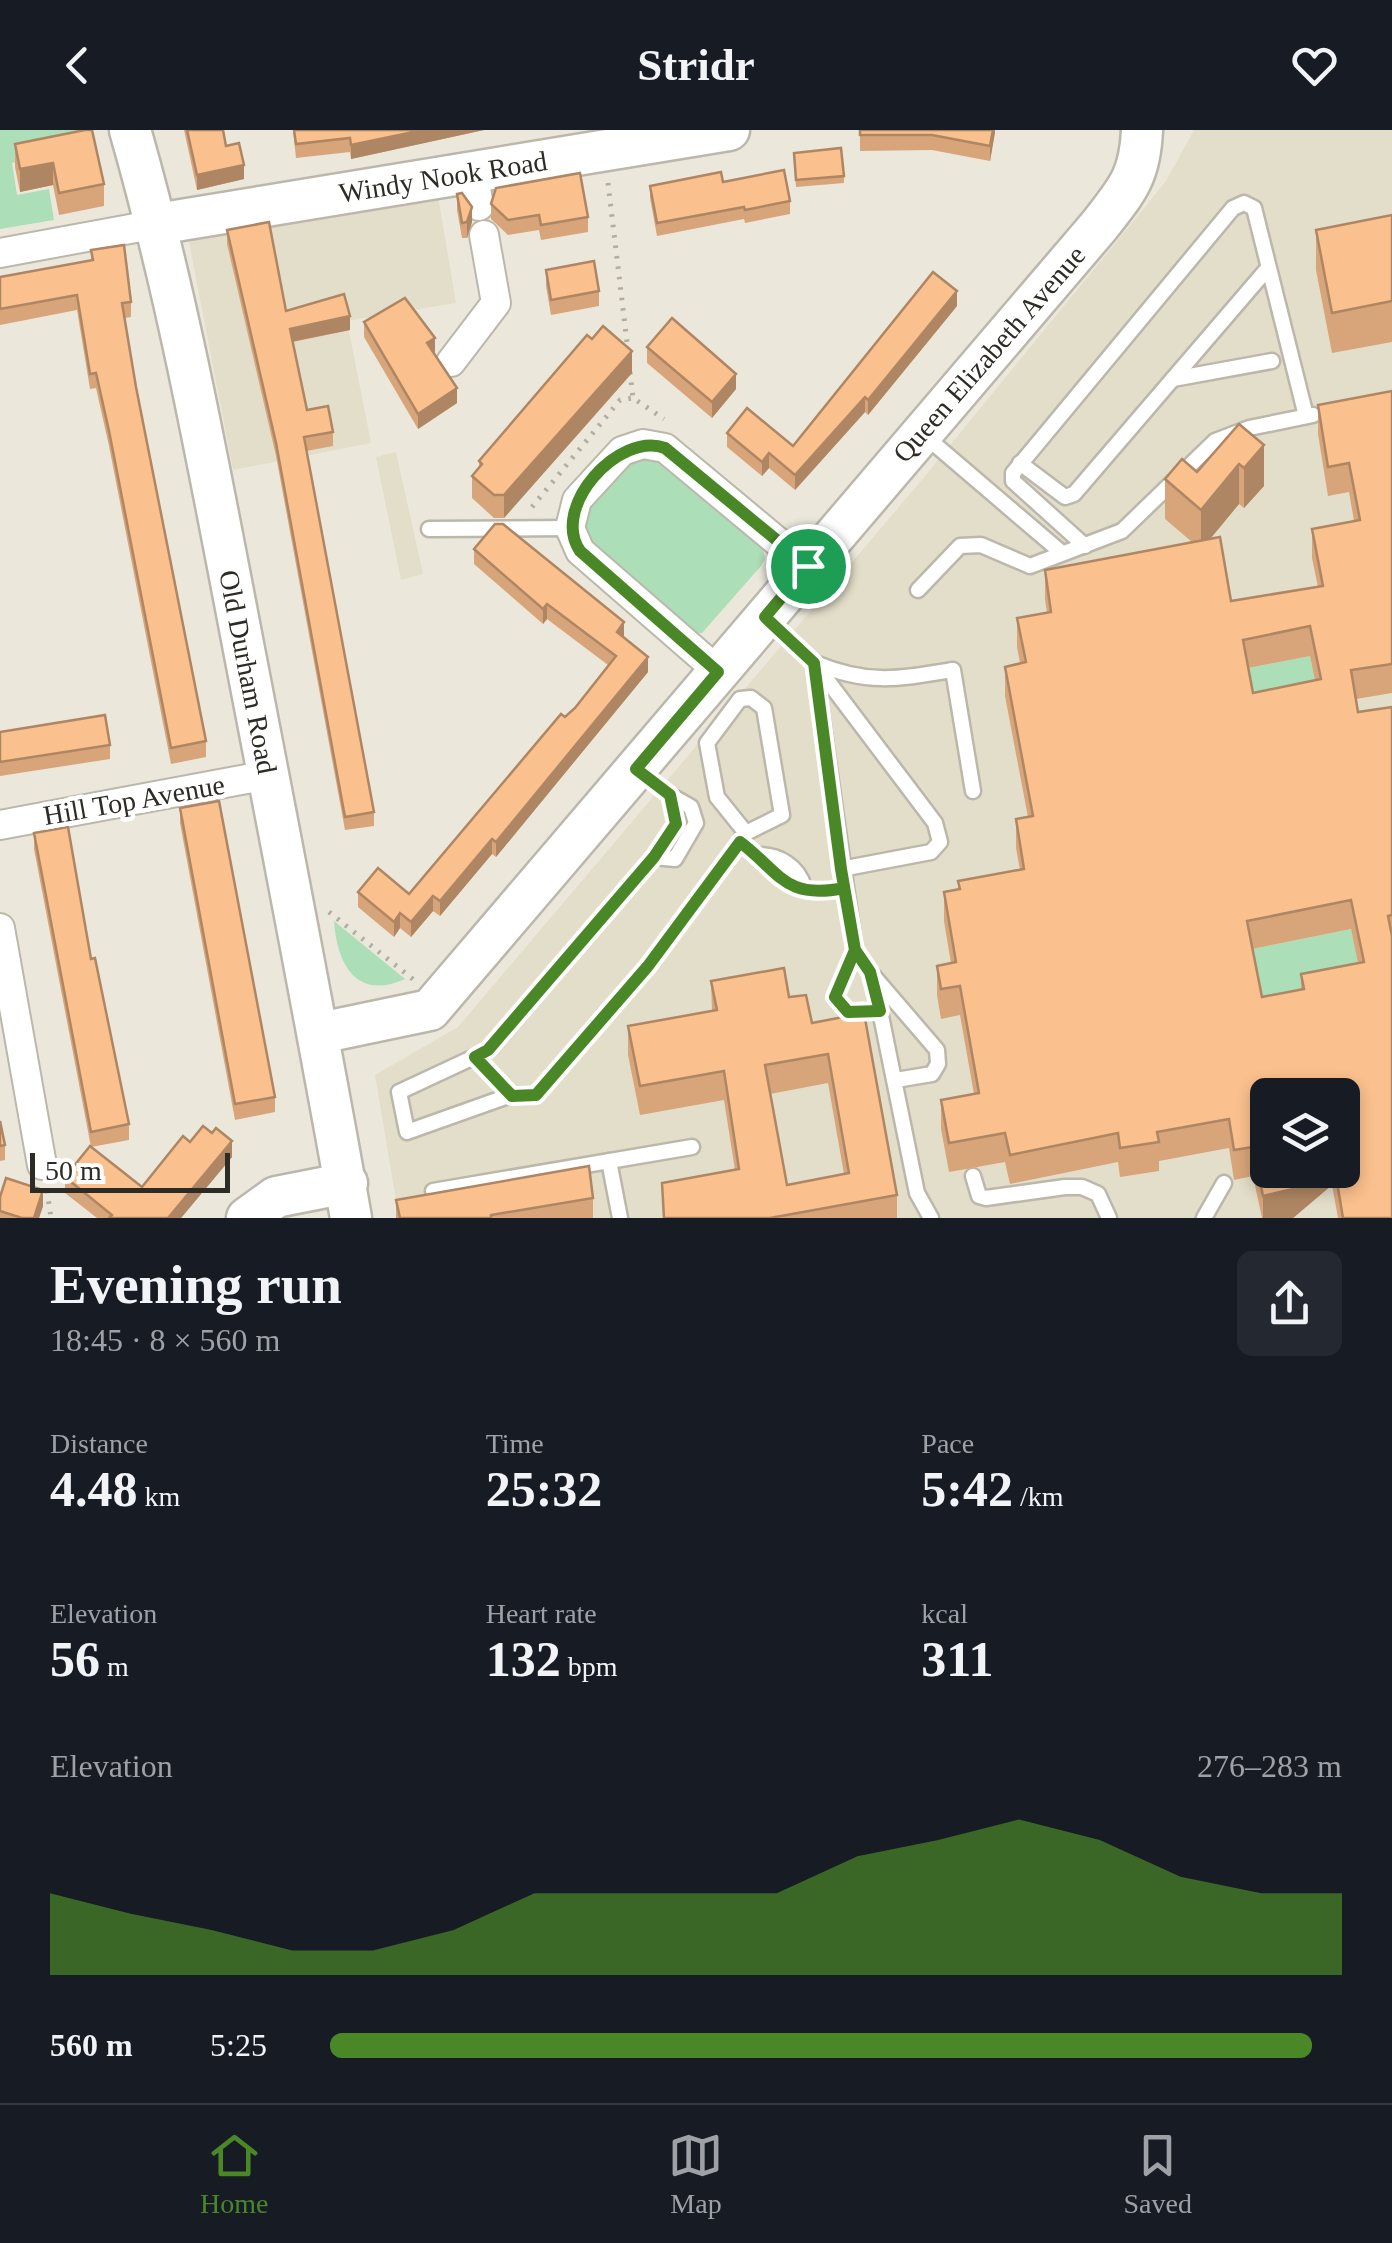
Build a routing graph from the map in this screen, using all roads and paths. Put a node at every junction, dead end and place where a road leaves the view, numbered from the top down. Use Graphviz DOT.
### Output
graph roads {
  1 [pos="130,130"];
  2 [pos="729,130"];
  3 [pos="1142,130"];
  4 [pos="605,150"];
  5 [pos="157,224"];
  6 [pos="484,235"];
  7 [pos="0,253"];
  8 [pos="1268,268"];
  9 [pos="1272,361"];
  10 [pos="451,362"];
  11 [pos="1172,379"];
  12 [pos="1324,413"];
  13 [pos="1306,416"];
  14 [pos="670,424"];
  15 [pos="921,433"];
  16 [pos="1020,463"];
  17 [pos="570,528"];
  18 [pos="429,529"];
  19 [pos="1084,546"];
  20 [pos="1062,553"];
  21 [pos="808,566"];
  22 [pos="918,590"];
  23 [pos="765,617"];
  24 [pos="814,663"];
  25 [pos="718,672"];
  26 [pos="636,769"];
  27 [pos="268,775"];
  28 [pos="972,790"];
  29 [pos="0,825"];
  30 [pos="743,838"];
  31 [pos="841,869"];
  32 [pos="844,888"];
  33 [pos="325,909"];
  34 [pos="0,928"];
  35 [pos="855,950"];
  36 [pos="870,972"];
  37 [pos="439,1000"];
  38 [pos="880,1011"];
  39 [pos="320,1033"];
  40 [pos="475,1057"];
  41 [pos="896,1080"];
  42 [pos="512,1096"];
  43 [pos="692,1146"];
  44 [pos="609,1161"];
  45 [pos="42,1166"];
  46 [pos="973,1176"];
  47 [pos="1224,1183"];
  48 [pos="433,1191"];
  49 [pos="349,1200"];
  50 [pos="248,1218"];
  51 [pos="620,1218"];
  52 [pos="930,1218"];
  53 [pos="1110,1218"];
  54 [pos="1204,1218"];
  1 -- 5 [label="street, Old Durham Road"];
  2 -- 4 [label="street, Windy Nook Road"];
  3 -- 15 [label="street, Queen Elizabeth Avenue"];
  4 -- 5 [label="street, Windy Nook Road"];
  4 -- 14 [label="path"];
  5 -- 7 [label="street"];
  5 -- 27 [label="street, Old Durham Road"];
  6 -- 10 [label="street"];
  8 -- 11 [label="lane"];
  8 -- 13 [label="lane"];
  8 -- 16 [label="lane"];
  9 -- 11 [label="lane"];
  11 -- 16 [label="lane"];
  12 -- 13 [label="lane"];
  13 -- 19 [label="lane"];
  15 -- 20 [label="lane"];
  15 -- 21 [label="street, Queen Elizabeth Avenue"];
  16 -- 19 [label="lane"];
  17 -- 18 [label="lane"];
  17 -- 21 [label="street"];
  17 -- 25 [label="street"];
  19 -- 20 [label="lane"];
  20 -- 22 [label="lane"];
  21 -- 23 [label="street, Queen Elizabeth Avenue"];
  23 -- 24 [label="lane"];
  23 -- 25 [label="street, Queen Elizabeth Avenue"];
  24 -- 28 [label="lane"];
  24 -- 31 [label="lane"];
  24 -- 31 [label="lane"];
  25 -- 26 [label="street, Queen Elizabeth Avenue"];
  26 -- 37 [label="street, Queen Elizabeth Avenue"];
  26 -- 40 [label="lane"];
  27 -- 29 [label="street, Hill Top Avenue"];
  27 -- 39 [label="street, Old Durham Road"];
  30 -- 30 [label="lane"];
  30 -- 32 [label="lane"];
  30 -- 42 [label="lane"];
  31 -- 32 [label="lane"];
  32 -- 35 [label="lane"];
  33 -- 37 [label="path"];
  34 -- 45 [label="street"];
  35 -- 36 [label="lane"];
  35 -- 38 [label="lane"];
  36 -- 38 [label="lane"];
  36 -- 41 [label="lane"];
  37 -- 39 [label="street, Queen Elizabeth Avenue"];
  38 -- 41 [label="lane"];
  39 -- 49 [label="street, Old Durham Road"];
  40 -- 42 [label="lane"];
  40 -- 42 [label="lane"];
  41 -- 52 [label="lane"];
  43 -- 44 [label="lane"];
  44 -- 48 [label="lane"];
  44 -- 51 [label="lane"];
  46 -- 53 [label="lane"];
  47 -- 54 [label="lane"];
  49 -- 50 [label="street"];
}
